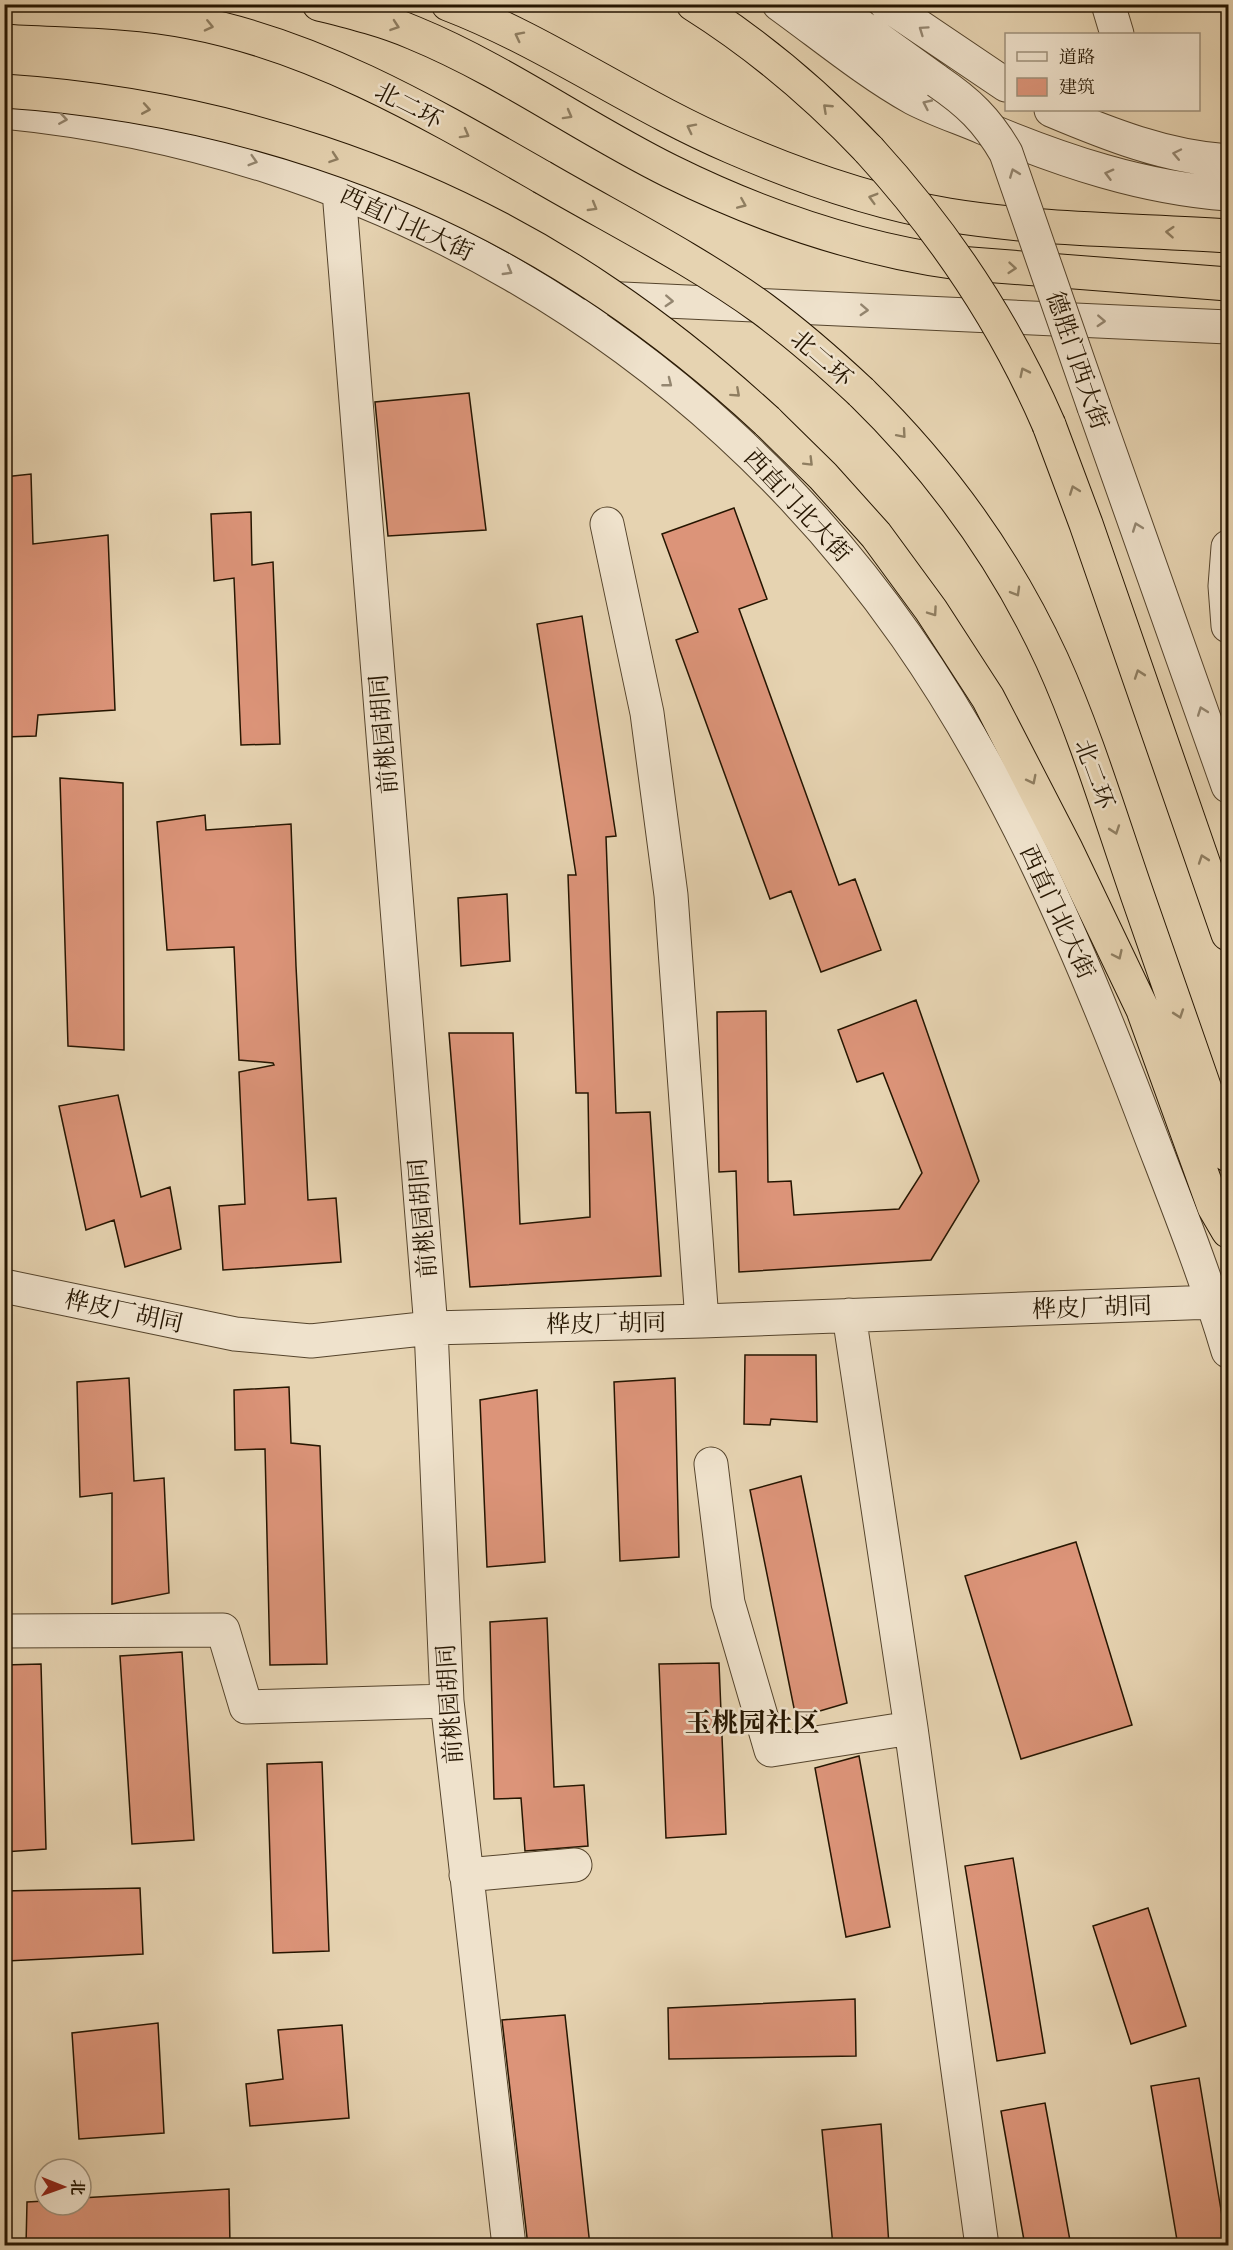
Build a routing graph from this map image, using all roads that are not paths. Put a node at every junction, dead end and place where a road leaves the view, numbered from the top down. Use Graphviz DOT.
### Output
graph roads {
  1 [pos="319,4"];
  2 [pos="448,4"];
  3 [pos="693,4"];
  4 [pos="779,4"];
  5 [pos="830,4"];
  6 [pos="886,4"];
  7 [pos="1107,4"];
  8 [pos="4,8"];
  9 [pos="1117,33"];
  10 [pos="1005,84"];
  11 [pos="4,92"];
  12 [pos="1056,111"];
  13 [pos="4,112"];
  14 [pos="1126,124"];
  15 [pos="1228,161"];
  16 [pos="339,191"];
  17 [pos="1228,194"];
  18 [pos="1228,236"];
  19 [pos="1228,284"];
  20 [pos="548,296"];
  21 [pos="1228,327"];
  22 [pos="607,524"];
  23 [pos="1228,547"];
  24 [pos="1228,626"];
  25 [pos="1228,786"];
  26 [pos="1228,934"];
  27 [pos="1228,1155"];
  28 [pos="1228,1231"];
  29 [pos="4,1286"];
  30 [pos="1214,1302"];
  31 [pos="849,1315"];
  32 [pos="702,1321"];
  33 [pos="431,1328"];
  34 [pos="1228,1351"];
  35 [pos="711,1464"];
  36 [pos="4,1631"];
  37 [pos="447,1701"];
  38 [pos="911,1728"];
  39 [pos="575,1865"];
  40 [pos="466,1875"];
  41 [pos="509,2246"];
  42 [pos="982,2246"];
  1 -- 19 [label="highway, one-way"];
  18 -- 2 [label="highway, one-way"];
  26 -- 3 [label="highway, one-way, bridge"];
  17 -- 4 [label="street, one-way"];
  25 -- 5 [label="street, 德胜门西大街, one-way, bridge"];
  10 -- 6 [label="street, one-way"];
  7 -- 9 [label="street"];
  8 -- 27 [label="highway, 北二环, one-way, bridge"];
  11 -- 28 [label="highway, one-way, bridge"];
  12 -- 14 [label="street"];
  13 -- 16 [label="street, 西直门北大街, one-way"];
  15 -- 14 [label="street, one-way"];
  16 -- 20 [label="street, 西直门北大街, one-way"];
  16 -- 33 [label="street, 前桃园胡同"];
  20 -- 21 [label="street, one-way"];
  20 -- 30 [label="street, 西直门北大街, one-way"];
  22 -- 32 [label="street"];
  23 -- 24 [label="street"];
  29 -- 33 [label="street, 桦皮厂胡同"];
  30 -- 31 [label="street, 桦皮厂胡同"];
  30 -- 34 [label="street"];
  31 -- 32 [label="street, 桦皮厂胡同"];
  31 -- 38 [label="street"];
  32 -- 33 [label="street, 桦皮厂胡同"];
  33 -- 37 [label="street, 前桃园胡同"];
  35 -- 38 [label="street"];
  36 -- 37 [label="street"];
  37 -- 40 [label="street, 前桃园胡同"];
  38 -- 42 [label="street"];
  39 -- 40 [label="street"];
  40 -- 41 [label="street, 前桃园胡同"];
}
